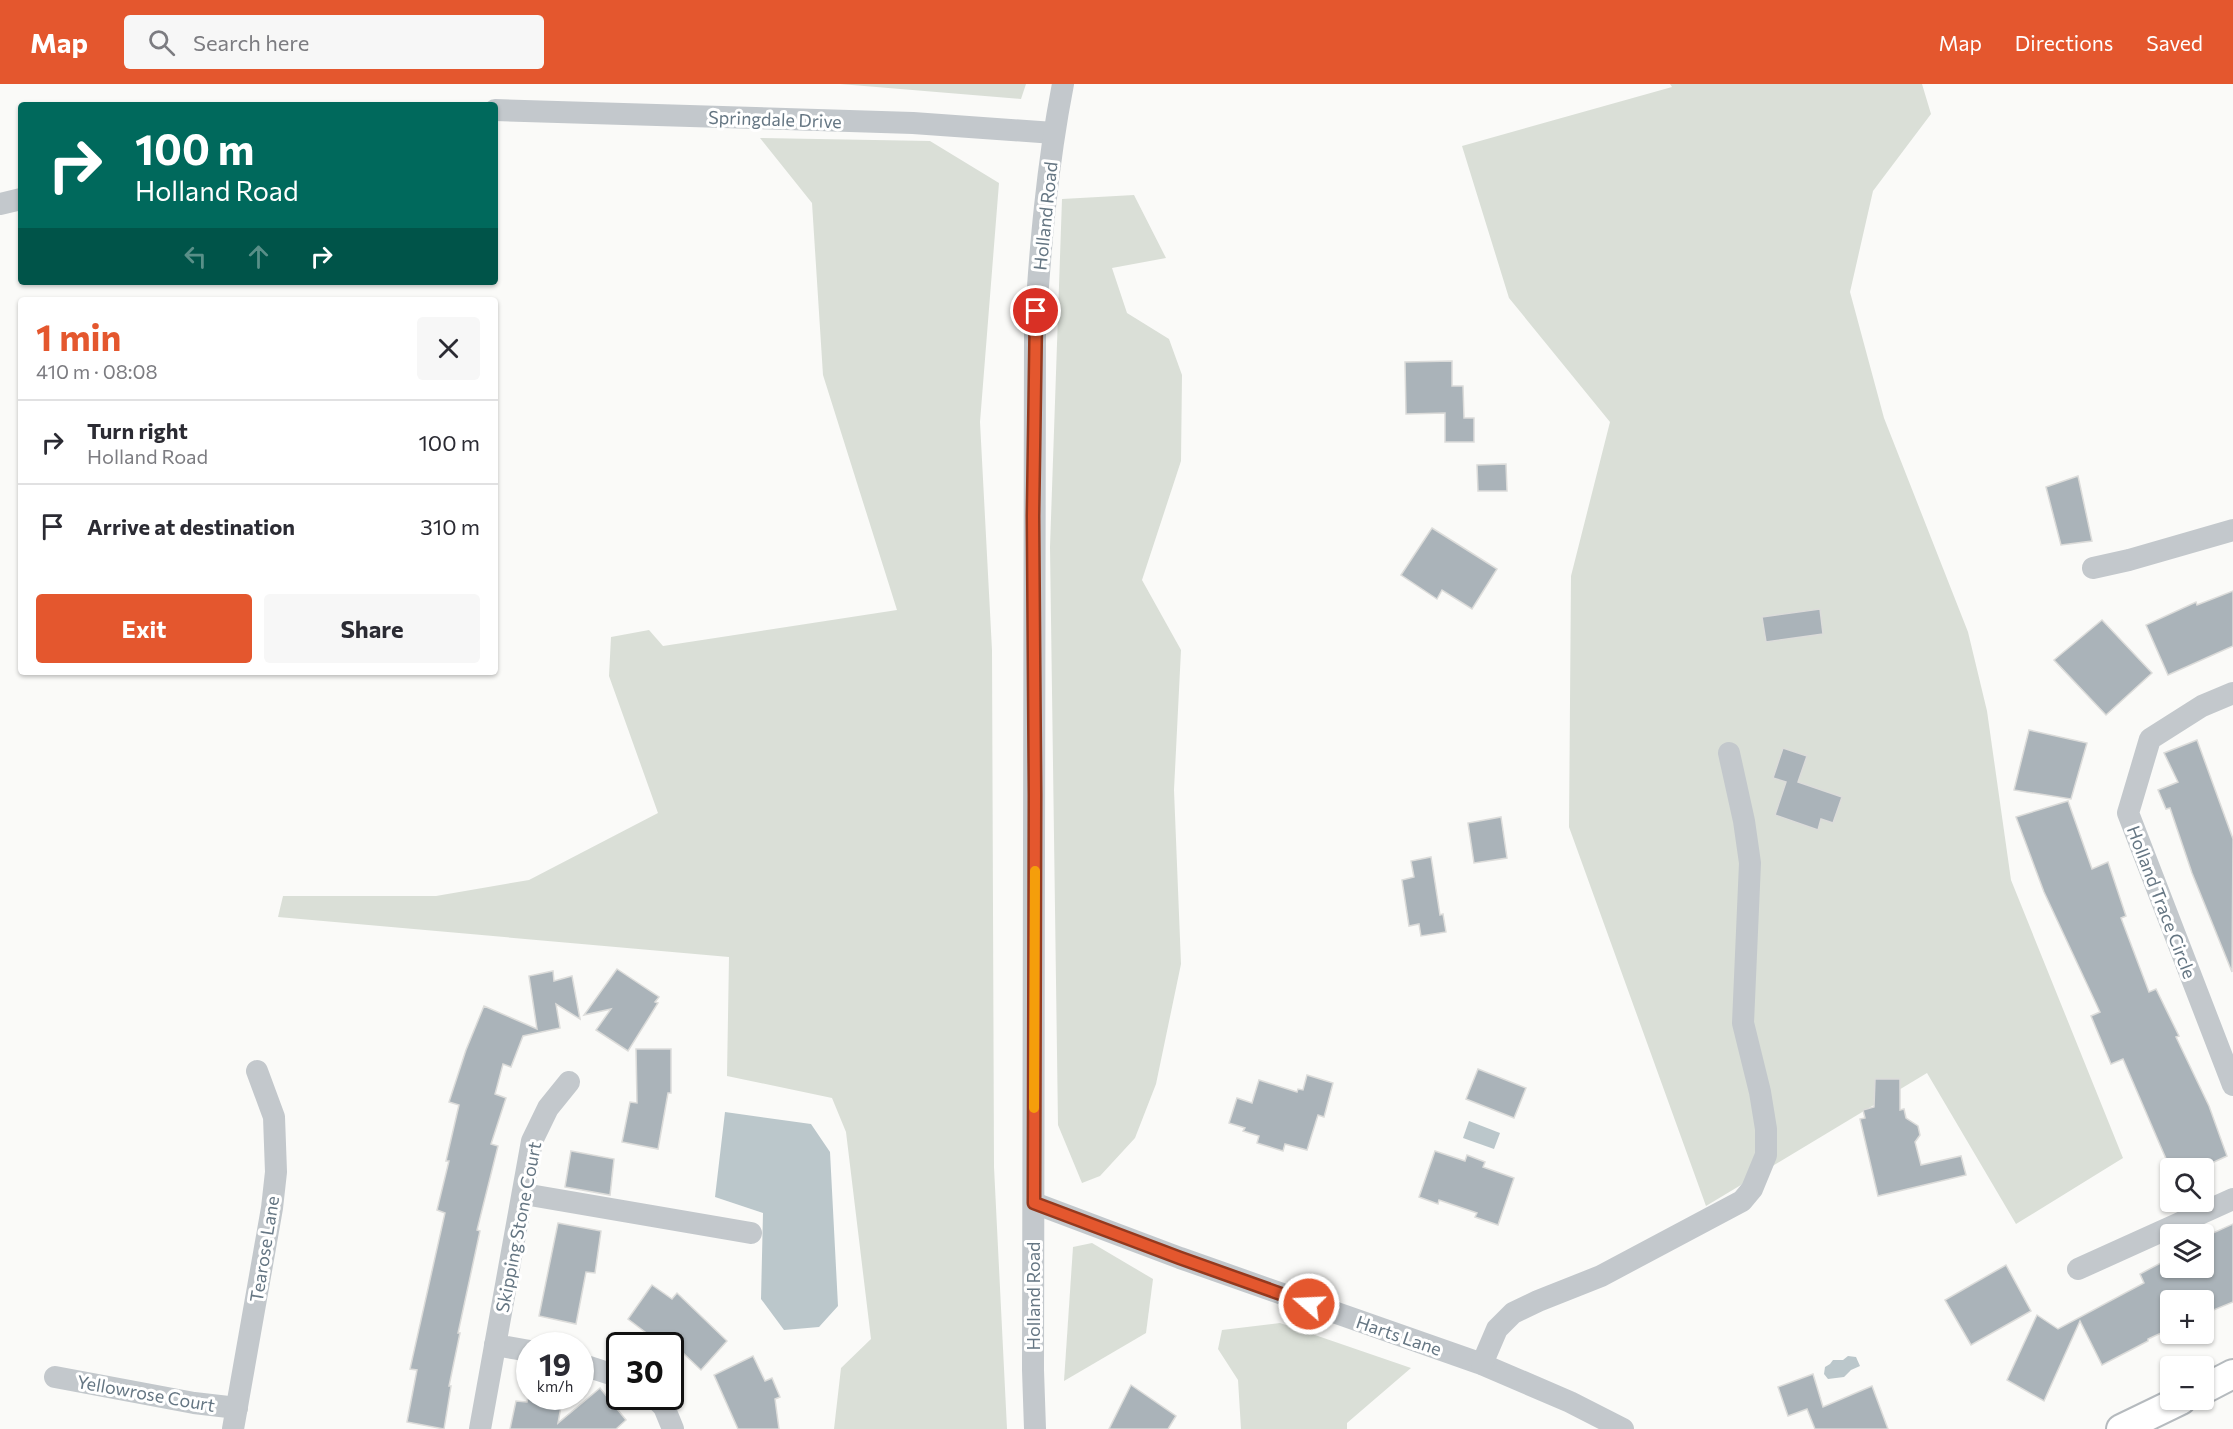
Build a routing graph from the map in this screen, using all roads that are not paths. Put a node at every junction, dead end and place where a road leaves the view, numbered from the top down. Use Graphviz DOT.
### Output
graph roads {
  1 [pos="1064,84"];
  2 [pos="498,110"];
  3 [pos="1054,133"];
  4 [pos="18,200"];
  5 [pos="0,204"];
  6 [pos="2233,530"];
  7 [pos="2093,568"];
  8 [pos="2233,693"];
  9 [pos="1729,753"];
  10 [pos="257,1071"];
  11 [pos="569,1082"];
  12 [pos="2233,1085"];
  13 [pos="524,1194"];
  14 [pos="2233,1199"];
  15 [pos="1034,1203"];
  16 [pos="751,1233"];
  17 [pos="2078,1269"];
  18 [pos="495,1345"];
  19 [pos="516,1349"];
  20 [pos="1482,1364"];
  21 [pos="2233,1374"];
  22 [pos="55,1377"];
  23 [pos="2214,1384"];
  24 [pos="665,1410"];
  25 [pos="2160,1410"];
  26 [pos="235,1418"];
  27 [pos="480,1429"];
  28 [pos="673,1429"];
  29 [pos="1035,1429"];
  30 [pos="1623,1429"];
  31 [pos="2121,1429"];
  1 -- 3 [label="street, Holland Road"];
  2 -- 3 [label="street, Springdale Drive"];
  3 -- 15 [label="street, Holland Road"];
  4 -- 5 [label="street"];
  6 -- 7 [label="street"];
  8 -- 12 [label="street, Holland Trace Circle"];
  9 -- 20 [label="street"];
  10 -- 26 [label="street, Tearose Lane"];
  11 -- 13 [label="street, Skipping Stone Court"];
  13 -- 16 [label="street"];
  13 -- 18 [label="street, Skipping Stone Court"];
  14 -- 17 [label="street"];
  15 -- 20 [label="street, Harts Lane"];
  15 -- 29 [label="street, Holland Road"];
  18 -- 19 [label="street"];
  18 -- 27 [label="street, Skipping Stone Court"];
  20 -- 30 [label="street, Harts Lane"];
  21 -- 23 [label="main road"];
  22 -- 26 [label="street, Yellowrose Court"];
  24 -- 28 [label="street"];
  25 -- 31 [label="main road"];
}
